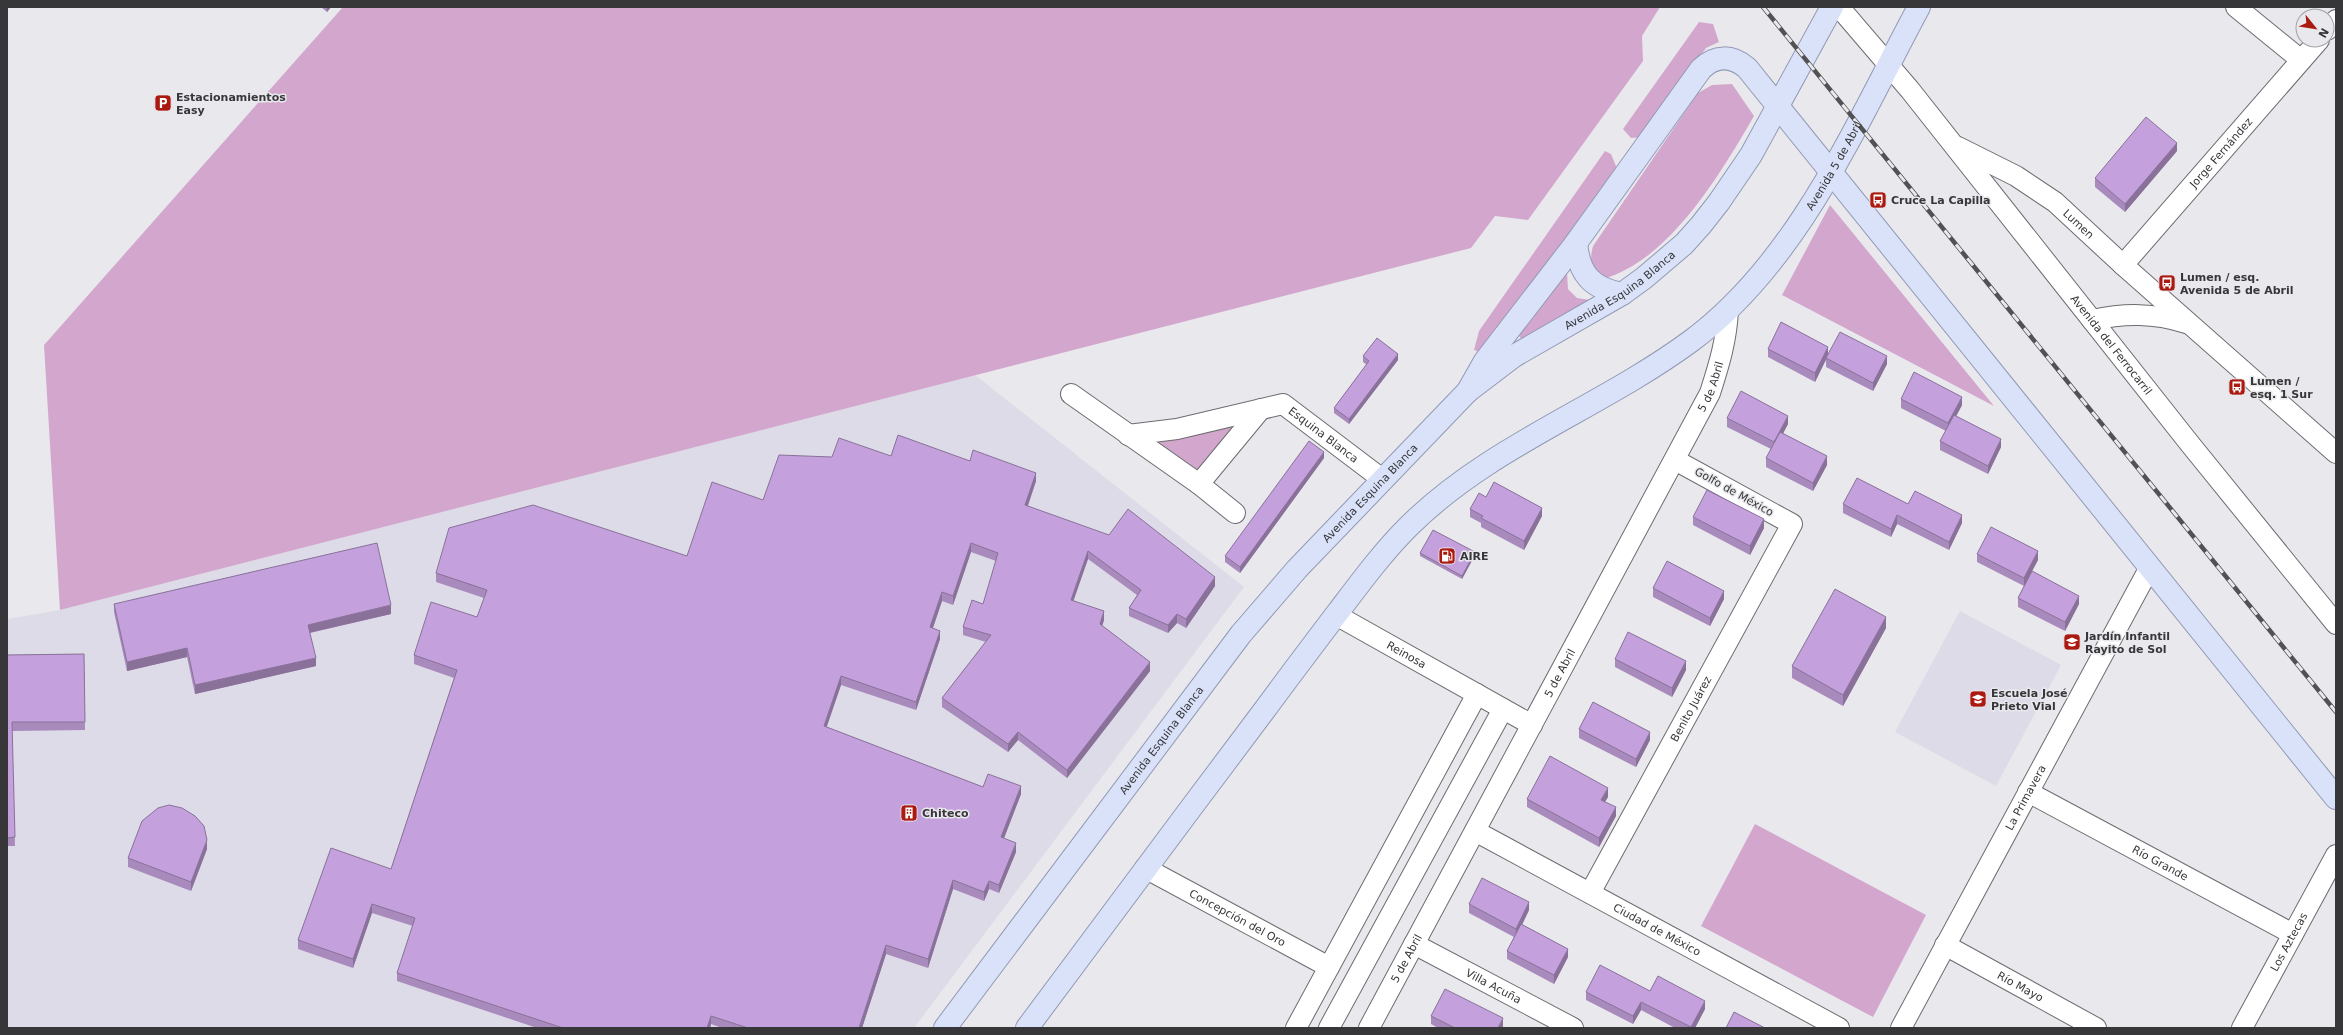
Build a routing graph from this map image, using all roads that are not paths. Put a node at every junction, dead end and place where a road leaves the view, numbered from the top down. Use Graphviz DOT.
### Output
graph roads {
  1 [pos="1832,7"];
  2 [pos="1839,7"];
  3 [pos="1919,7"];
  4 [pos="2236,7"];
  5 [pos="2312,48"];
  6 [pos="2301,60"];
  7 [pos="1889,64"];
  8 [pos="1778,108"];
  9 [pos="1953,144"];
  10 [pos="1830,170"];
  11 [pos="1576,243"];
  12 [pos="2123,266"];
  13 [pos="1622,294"];
  14 [pos="1728,309"];
  15 [pos="2092,320"];
  16 [pos="2189,324"];
  17 [pos="1468,391"];
  18 [pos="1071,394"];
  19 [pos="1261,408"];
  20 [pos="1128,435"];
  21 [pos="2336,453"];
  22 [pos="1675,460"];
  23 [pos="1382,479"];
  24 [pos="1199,484"];
  25 [pos="1235,513"];
  26 [pos="1792,524"];
  27 [pos="2150,567"];
  28 [pos="1336,615"];
  29 [pos="2336,624"];
  30 [pos="1477,694"];
  31 [pos="1503,709"];
  32 [pos="1532,725"];
  33 [pos="2028,792"];
  34 [pos="2336,798"];
  35 [pos="1475,831"];
  36 [pos="2336,856"];
  37 [pos="1145,868"];
  38 [pos="1590,893"];
  39 [pos="2293,934"];
  40 [pos="1414,944"];
  41 [pos="1945,946"];
  42 [pos="1329,967"];
  43 [pos="1544,1021"];
  44 [pos="2089,1026"];
  45 [pos="945,1028"];
  46 [pos="1027,1028"];
  47 [pos="1296,1028"];
  48 [pos="1329,1028"];
  49 [pos="1369,1028"];
  50 [pos="1572,1028"];
  51 [pos="1839,1028"];
  52 [pos="1901,1028"];
  53 [pos="2242,1028"];
  1 -- 8 [label="main road, Avenida Esquina Blanca"];
  2 -- 7 [label="street"];
  3 -- 7 [label="main road, Avenida 5 de Abril"];
  4 -- 6 [label="street"];
  5 -- 6 [label="street, Jorge Fernández"];
  6 -- 12 [label="street, Jorge Fernández"];
  7 -- 9 [label="street, Avenida del Ferrocarril"];
  7 -- 10 [label="main road, Avenida 5 de Abril"];
  8 -- 10 [label="main road"];
  8 -- 11 [label="main road"];
  8 -- 13 [label="main road, Avenida Esquina Blanca"];
  9 -- 12 [label="street, Lumen"];
  9 -- 15 [label="street, Avenida del Ferrocarril"];
  10 -- 14 [label="main road, Avenida 5 de Abril"];
  10 -- 27 [label="main road"];
  11 -- 13 [label="main road"];
  11 -- 17 [label="main road"];
  12 -- 16 [label="street, Lumen"];
  13 -- 17 [label="main road, Avenida Esquina Blanca"];
  14 -- 22 [label="street, 5 de Abril"];
  14 -- 28 [label="main road"];
  15 -- 16 [label="street, Lumen"];
  15 -- 29 [label="street, Avenida del Ferrocarril"];
  16 -- 21 [label="street, Lumen"];
  17 -- 23 [label="main road, Avenida Esquina Blanca"];
  18 -- 20 [label="street"];
  19 -- 20 [label="street, Esquina Blanca"];
  19 -- 23 [label="street, Esquina Blanca"];
  19 -- 24 [label="street"];
  20 -- 24 [label="street"];
  22 -- 26 [label="street, Golfo de México"];
  22 -- 32 [label="street, 5 de Abril"];
  23 -- 45 [label="main road, Avenida Esquina Blanca"];
  24 -- 25 [label="street"];
  26 -- 38 [label="street, Benito Juárez"];
  27 -- 33 [label="street, La Primavera"];
  27 -- 34 [label="main road"];
  28 -- 30 [label="street, Reinosa"];
  28 -- 37 [label="main road"];
  30 -- 31 [label="street, Reinosa"];
  30 -- 42 [label="street"];
  31 -- 32 [label="street, Reinosa"];
  31 -- 48 [label="street"];
  32 -- 35 [label="street, 5 de Abril"];
  33 -- 39 [label="street, Río Grande"];
  33 -- 41 [label="street, La Primavera"];
  35 -- 38 [label="street, Ciudad de México"];
  35 -- 40 [label="street, 5 de Abril"];
  36 -- 39 [label="street, Los Aztecas"];
  37 -- 42 [label="street, Concepción del Oro"];
  37 -- 46 [label="main road"];
  38 -- 51 [label="street, Ciudad de México"];
  39 -- 53 [label="street, Los Aztecas"];
  40 -- 43 [label="street, Villa Acuña"];
  40 -- 49 [label="street, 5 de Abril"];
  41 -- 44 [label="street, Río Mayo"];
  41 -- 52 [label="street, La Primavera"];
  42 -- 47 [label="street"];
  43 -- 50 [label="street, Villa Acuña"];
}
